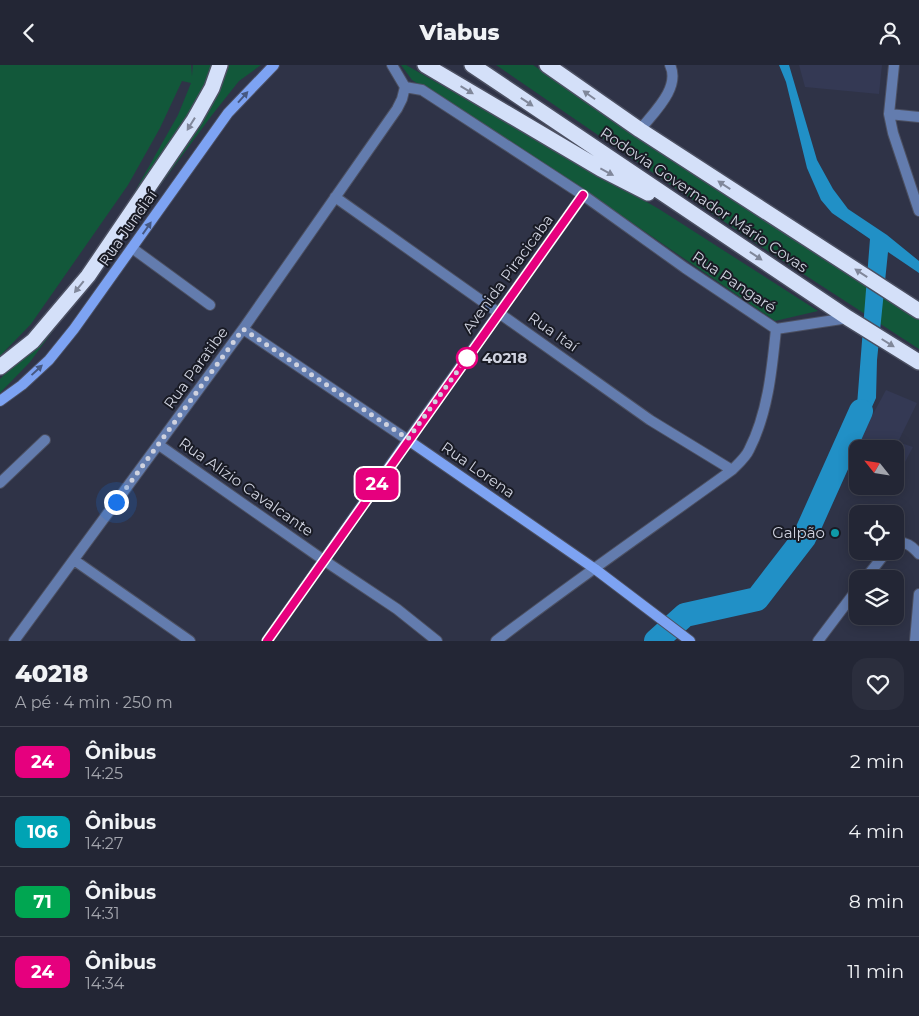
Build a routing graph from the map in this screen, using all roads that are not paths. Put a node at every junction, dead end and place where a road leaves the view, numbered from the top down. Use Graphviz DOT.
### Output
graph roads {
  1 [pos="220,65"];
  2 [pos="274,65"];
  3 [pos="392,65"];
  4 [pos="424,65"];
  5 [pos="472,65"];
  6 [pos="547,65"];
  7 [pos="670,65"];
  8 [pos="894,65"];
  9 [pos="405,87"];
  10 [pos="889,113"];
  11 [pos="919,117"];
  12 [pos="640,130"];
  13 [pos="583,195"];
  14 [pos="334,197"];
  15 [pos="919,211"];
  16 [pos="716,229"];
  17 [pos="132,248"];
  18 [pos="210,305"];
  19 [pos="919,311"];
  20 [pos="499,313"];
  21 [pos="848,318"];
  22 [pos="243,329"];
  23 [pos="776,329"];
  24 [pos="919,362"];
  25 [pos="0,367"];
  26 [pos="0,401"];
  27 [pos="408,439"];
  28 [pos="45,440"];
  29 [pos="159,445"];
  30 [pos="732,470"];
  31 [pos="0,483"];
  32 [pos="904,544"];
  33 [pos="919,554"];
  34 [pos="74,560"];
  35 [pos="880,560"];
  36 [pos="325,561"];
  37 [pos="595,569"];
  38 [pos="871,570"];
  39 [pos="919,594"];
  40 [pos="849,600"];
  41 [pos="14,641"];
  42 [pos="190,641"];
  43 [pos="267,641"];
  44 [pos="437,641"];
  45 [pos="496,641"];
  46 [pos="690,641"];
  47 [pos="818,641"];
  48 [pos="915,641"];
  1 -- 25 [label="highway, one-way"];
  17 -- 2 [label="street, Rua Jundiaí, one-way"];
  3 -- 9 [label="street"];
  4 -- 16 [label="highway, one-way"];
  5 -- 16 [label="highway, Rodovia Governador Mário Covas, one-way"];
  12 -- 6 [label="highway, Rodovia Governador Mário Covas, one-way"];
  7 -- 12 [label="street"];
  8 -- 10 [label="street"];
  9 -- 13 [label="street, Rua Pangaré"];
  9 -- 14 [label="street, Rua Paratibe"];
  10 -- 11 [label="street"];
  10 -- 15 [label="street"];
  19 -- 12 [label="highway, Rodovia Governador Mário Covas, one-way"];
  13 -- 20 [label="street, Avenida Piracicaba"];
  13 -- 23 [label="street, Rua Pangaré"];
  14 -- 20 [label="street, Rua Itaí"];
  14 -- 22 [label="street, Rua Paratibe"];
  16 -- 21 [label="highway, Rodovia Governador Mário Covas, one-way"];
  17 -- 18 [label="street"];
  26 -- 17 [label="street, Rua Jundiaí, one-way"];
  20 -- 27 [label="street, Avenida Piracicaba"];
  20 -- 30 [label="street, Rua Itaí"];
  21 -- 23 [label="street"];
  21 -- 24 [label="highway, Rodovia Governador Mário Covas, one-way"];
  22 -- 27 [label="street, Rua Lorena"];
  22 -- 29 [label="street, Rua Paratibe"];
  23 -- 30 [label="street, Rua Pangaré"];
  27 -- 36 [label="street, Avenida Piracicaba"];
  27 -- 37 [label="street, Rua Lorena"];
  28 -- 31 [label="street"];
  29 -- 34 [label="street, Rua Paratibe"];
  29 -- 36 [label="street, Rua Alízio Cavalcante"];
  30 -- 37 [label="street, Rua Pangaré"];
  32 -- 33 [label="street"];
  34 -- 41 [label="street, Rua Paratibe"];
  34 -- 42 [label="street"];
  35 -- 38 [label="street"];
  36 -- 43 [label="street, Avenida Piracicaba"];
  36 -- 44 [label="street, Rua Alízio Cavalcante"];
  37 -- 45 [label="street, Rua Pangaré"];
  37 -- 46 [label="street, Rua Lorena"];
  39 -- 48 [label="street"];
  40 -- 47 [label="street"];
}
